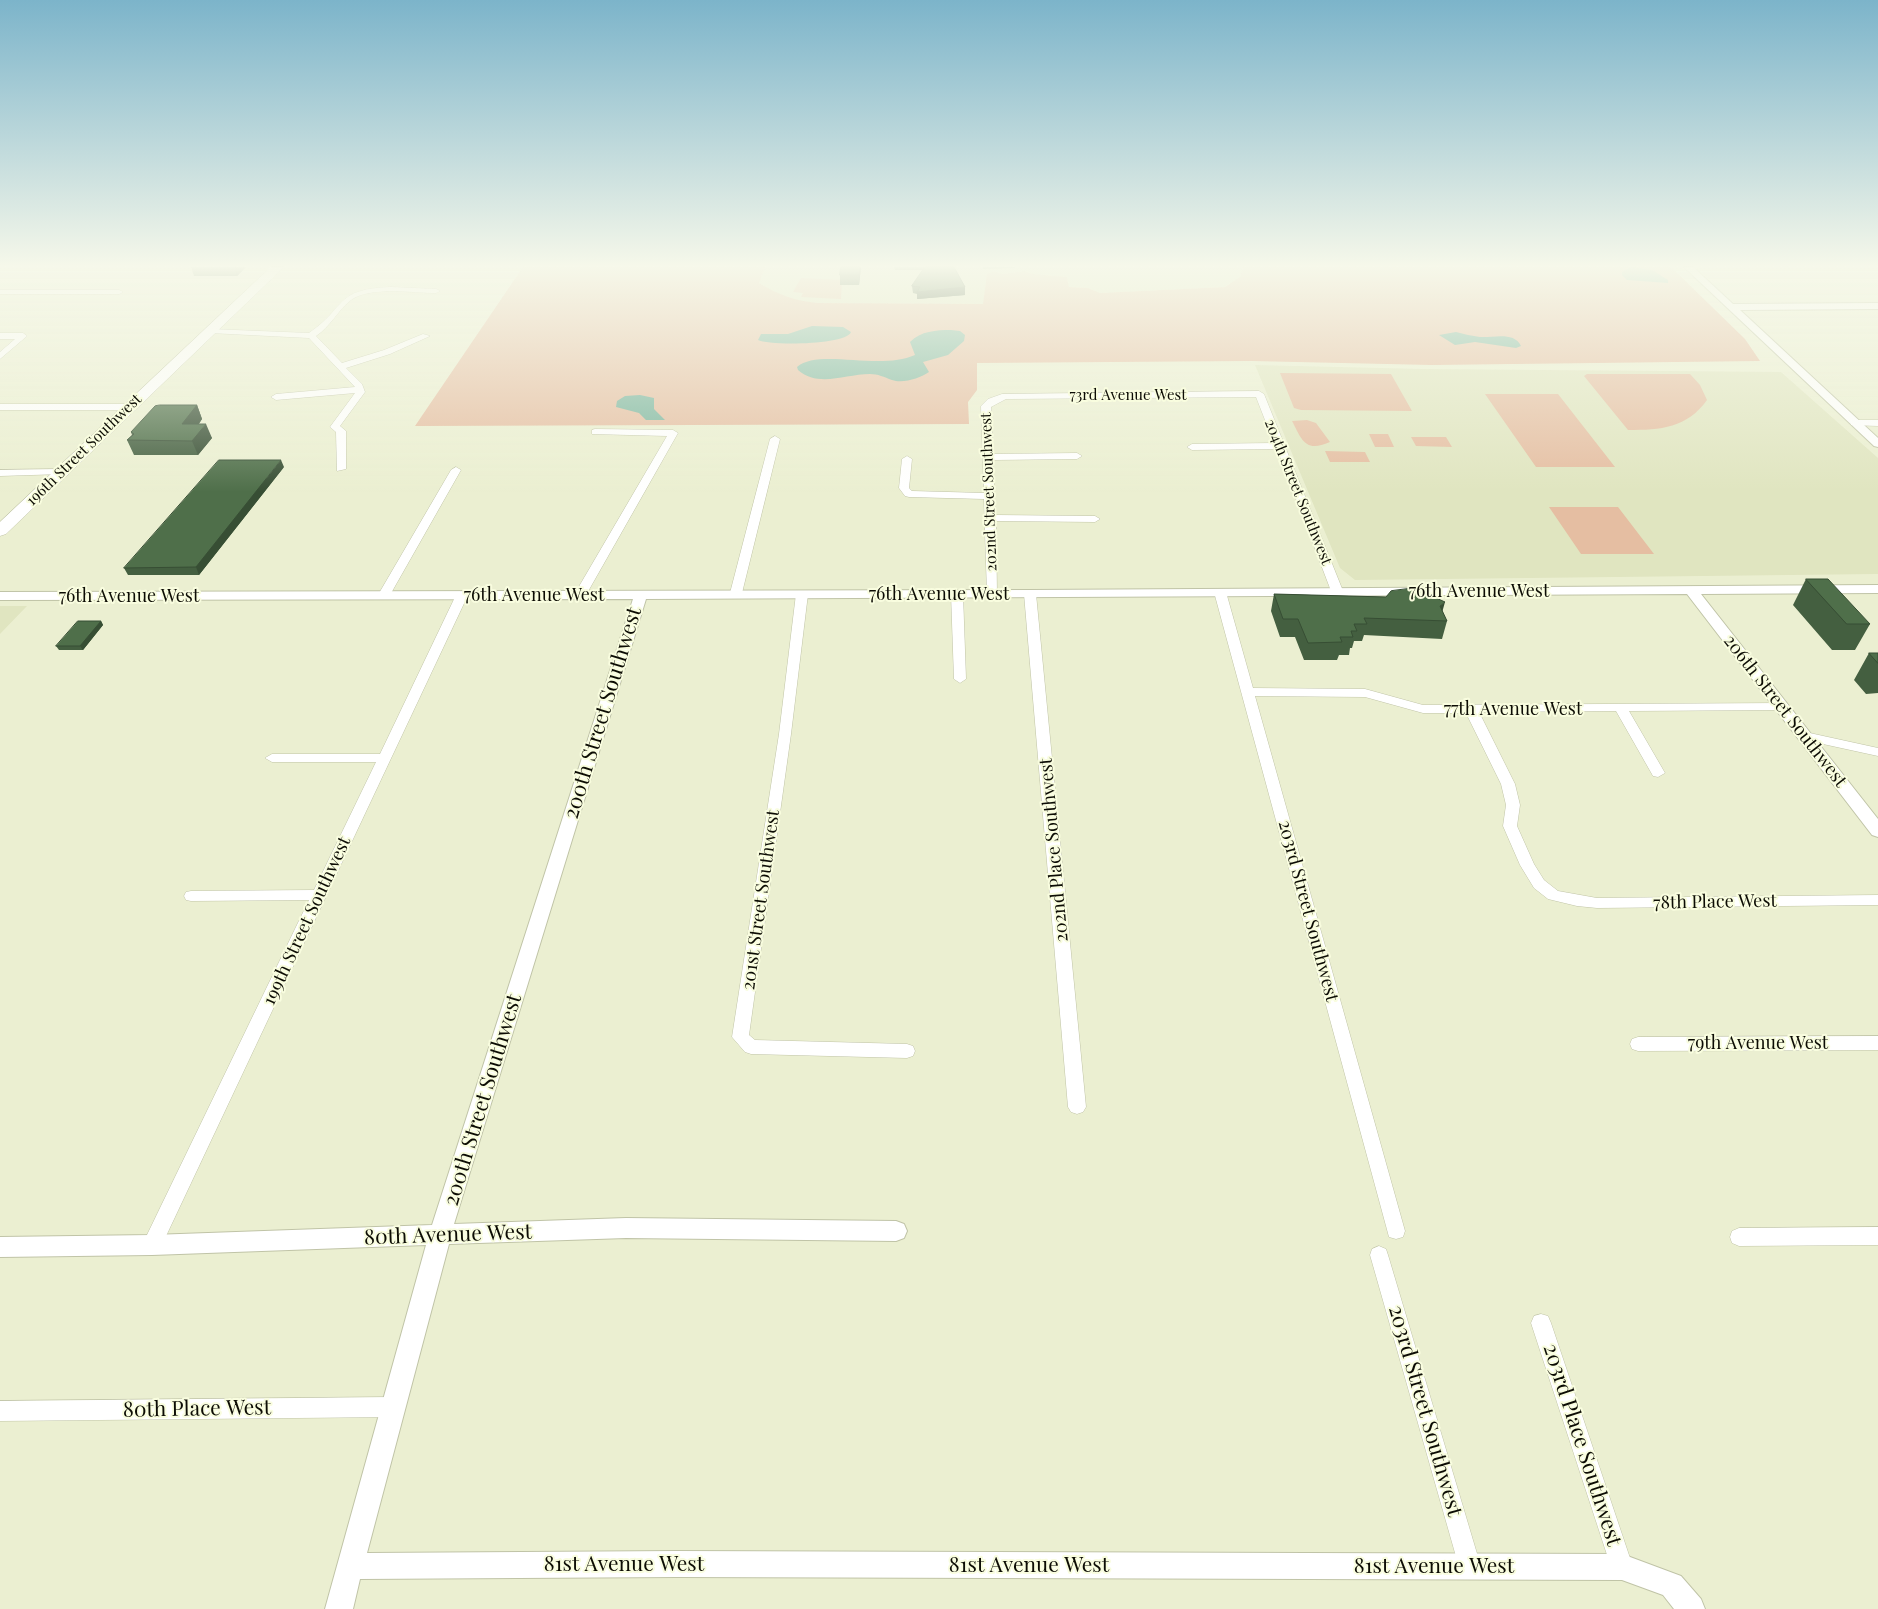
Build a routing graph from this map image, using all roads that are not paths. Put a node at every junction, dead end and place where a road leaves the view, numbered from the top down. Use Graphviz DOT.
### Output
graph roads {
  1 [pos="16,342"];
  2 [pos="198,342"];
  3 [pos="317,342"];
  4 [pos="411,342"];
  5 [pos="1768,342"];
  6 [pos="0,356"];
  7 [pos="340,367"];
  8 [pos="360,390"];
  9 [pos="1259,394"];
  10 [pos="276,397"];
  11 [pos="998,397"];
  12 [pos="130,406"];
  13 [pos="0,407"];
  14 [pos="1854,423"];
  15 [pos="1878,423"];
  16 [pos="595,432"];
  17 [pos="775,439"];
  18 [pos="1878,444"];
  19 [pos="1280,446"];
  20 [pos="1192,447"];
  21 [pos="1077,456"];
  22 [pos="987,457"];
  23 [pos="907,458"];
  24 [pos="341,469"];
  25 [pos="456,470"];
  26 [pos="59,472"];
  27 [pos="0,473"];
  28 [pos="988,496"];
  29 [pos="989,518"];
  30 [pos="1095,518"];
  31 [pos="0,530"];
  32 [pos="1878,589"];
  33 [pos="1691,590"];
  34 [pos="1336,591"];
  35 [pos="1220,592"];
  36 [pos="641,594"];
  37 [pos="736,594"];
  38 [pos="802,594"];
  39 [pos="957,594"];
  40 [pos="993,594"];
  41 [pos="1030,594"];
  42 [pos="384,595"];
  43 [pos="462,595"];
  44 [pos="580,595"];
  45 [pos="0,596"];
  46 [pos="960,679"];
  47 [pos="1248,692"];
  48 [pos="1781,706"];
  49 [pos="1472,709"];
  50 [pos="1621,709"];
  51 [pos="1804,736"];
  52 [pos="1878,752"];
  53 [pos="272,758"];
  54 [pos="384,758"];
  55 [pos="1658,773"];
  56 [pos="1878,831"];
  57 [pos="320,895"];
  58 [pos="191,896"];
  59 [pos="1878,900"];
  60 [pos="1878,1043"];
  61 [pos="1638,1044"];
  62 [pos="907,1051"];
  63 [pos="1077,1107"];
  64 [pos="896,1231"];
  65 [pos="1396,1231"];
  66 [pos="440,1235"];
  67 [pos="1878,1236"];
  68 [pos="1739,1237"];
  69 [pos="152,1246"];
  70 [pos="0,1247"];
  71 [pos="1379,1255"];
  72 [pos="1541,1323"];
  73 [pos="394,1407"];
  74 [pos="0,1411"];
  75 [pos="352,1566"];
  76 [pos="1470,1566"];
  77 [pos="1622,1567"];
  78 [pos="339,1609"];
  79 [pos="1691,1609"];
  1 -- 6 [label="street"];
  2 -- 12 [label="main road, 196th Street Southwest"];
  3 -- 7 [label="street"];
  4 -- 7 [label="street"];
  5 -- 14 [label="street"];
  7 -- 8 [label="street"];
  8 -- 10 [label="street"];
  8 -- 24 [label="street"];
  9 -- 11 [label="street, 73rd Avenue West"];
  9 -- 19 [label="street, 204th Street Southwest"];
  11 -- 22 [label="street, 202nd Street Southwest"];
  12 -- 13 [label="street"];
  12 -- 26 [label="main road, 196th Street Southwest"];
  14 -- 15 [label="street"];
  14 -- 18 [label="street"];
  16 -- 44 [label="street"];
  17 -- 37 [label="street"];
  19 -- 20 [label="street"];
  19 -- 34 [label="street, 204th Street Southwest"];
  21 -- 22 [label="street"];
  22 -- 28 [label="street, 202nd Street Southwest"];
  23 -- 28 [label="street"];
  25 -- 42 [label="street"];
  26 -- 27 [label="street"];
  26 -- 31 [label="main road, 196th Street Southwest"];
  28 -- 29 [label="street, 202nd Street Southwest"];
  29 -- 30 [label="street"];
  29 -- 40 [label="street, 202nd Street Southwest"];
  32 -- 33 [label="street, 76th Avenue West"];
  33 -- 34 [label="street, 76th Avenue West"];
  33 -- 48 [label="street, 206th Street Southwest"];
  34 -- 35 [label="street, 76th Avenue West"];
  35 -- 41 [label="street, 76th Avenue West"];
  35 -- 47 [label="street, 203rd Street Southwest"];
  36 -- 37 [label="street, 76th Avenue West"];
  36 -- 44 [label="street, 76th Avenue West"];
  36 -- 66 [label="street, 200th Street Southwest"];
  37 -- 38 [label="street, 76th Avenue West"];
  38 -- 39 [label="street, 76th Avenue West"];
  38 -- 62 [label="street, 201st Street Southwest"];
  39 -- 40 [label="street, 76th Avenue West"];
  39 -- 46 [label="street"];
  40 -- 41 [label="street, 76th Avenue West"];
  41 -- 63 [label="street, 202nd Place Southwest"];
  42 -- 43 [label="street, 76th Avenue West"];
  42 -- 45 [label="street, 76th Avenue West"];
  43 -- 44 [label="street, 76th Avenue West"];
  43 -- 54 [label="street, 199th Street Southwest"];
  47 -- 49 [label="street, 77th Avenue West"];
  47 -- 65 [label="street, 203rd Street Southwest"];
  48 -- 50 [label="street, 77th Avenue West"];
  48 -- 51 [label="street, 206th Street Southwest"];
  49 -- 50 [label="street, 77th Avenue West"];
  49 -- 59 [label="street, 78th Place West"];
  50 -- 55 [label="street"];
  51 -- 52 [label="street"];
  51 -- 56 [label="street, 206th Street Southwest"];
  53 -- 54 [label="street"];
  54 -- 57 [label="street, 199th Street Southwest"];
  57 -- 58 [label="street"];
  57 -- 69 [label="street, 199th Street Southwest"];
  60 -- 61 [label="street, 79th Avenue West"];
  64 -- 66 [label="street, 80th Avenue West"];
  66 -- 69 [label="street, 80th Avenue West"];
  66 -- 73 [label="street, 200th Street Southwest"];
  67 -- 68 [label="street"];
  69 -- 70 [label="street, 80th Avenue West"];
  71 -- 76 [label="street, 203rd Street Southwest"];
  72 -- 77 [label="street, 203rd Place Southwest"];
  73 -- 74 [label="street, 80th Place West"];
  73 -- 75 [label="street, 200th Street Southwest"];
  75 -- 76 [label="street, 81st Avenue West"];
  75 -- 78 [label="street, 200th Street Southwest"];
  76 -- 77 [label="street, 81st Avenue West"];
  77 -- 79 [label="street, 81st Avenue West"];
}
